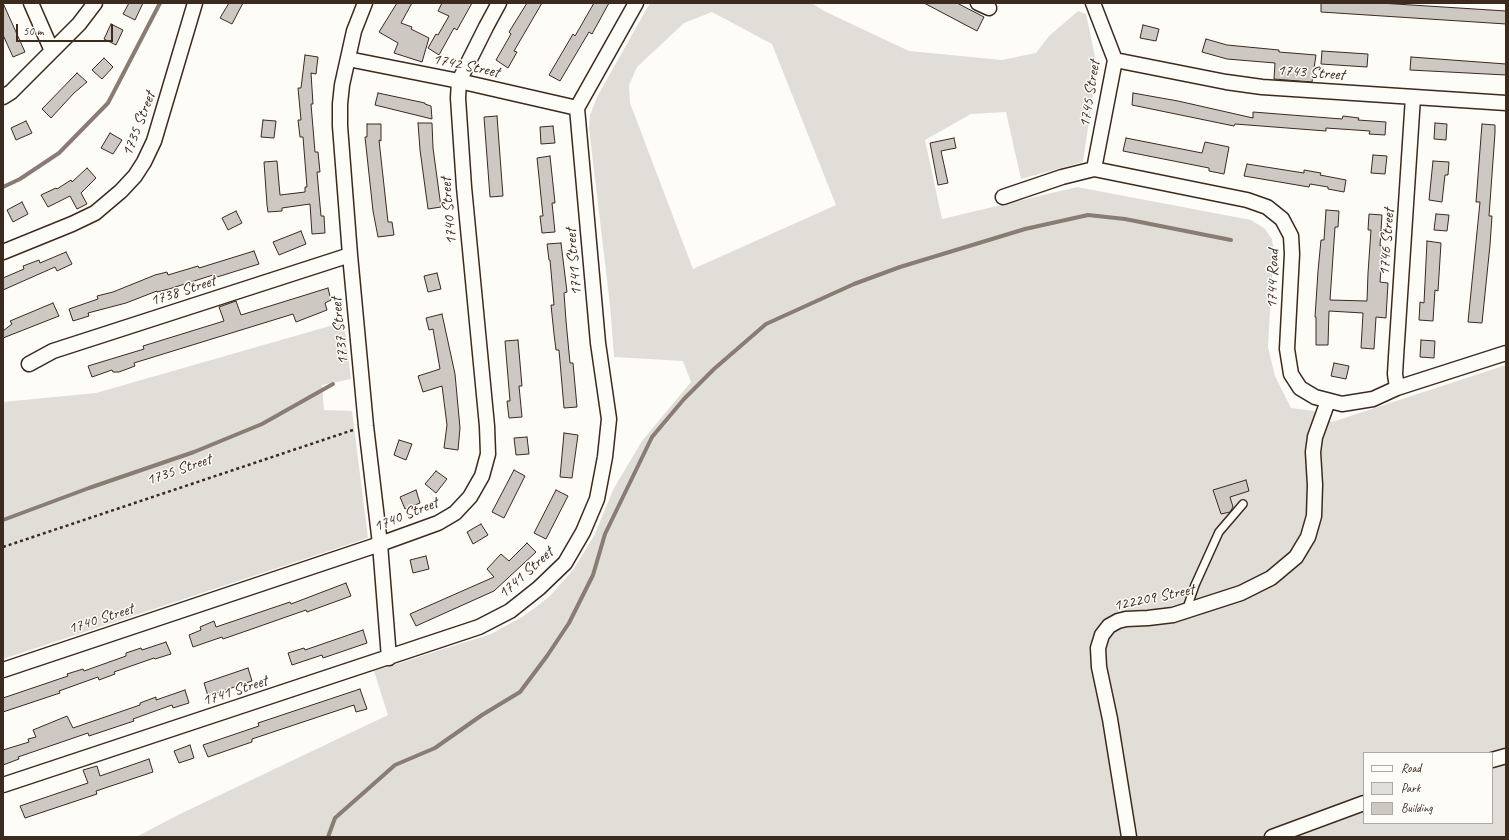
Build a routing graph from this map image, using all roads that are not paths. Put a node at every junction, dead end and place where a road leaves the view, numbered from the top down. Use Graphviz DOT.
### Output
graph roads {
  1 [pos="31,3"];
  2 [pos="96,3"];
  3 [pos="195,3"];
  4 [pos="365,3"];
  5 [pos="499,3"];
  6 [pos="636,3"];
  7 [pos="1093,3"];
  8 [pos="52,51"];
  9 [pos="348,59"];
  10 [pos="1115,60"];
  11 [pos="459,81"];
  12 [pos="3,97"];
  13 [pos="1413,97"];
  14 [pos="1506,104"];
  15 [pos="577,108"];
  16 [pos="1094,169"];
  17 [pos="1003,197"];
  18 [pos="3,252"];
  19 [pos="350,255"];
  20 [pos="1506,353"];
  21 [pos="29,364"];
  22 [pos="1397,388"];
  23 [pos="1328,401"];
  24 [pos="1243,504"];
  25 [pos="380,544"];
  26 [pos="1186,611"];
  27 [pos="389,658"];
  28 [pos="3,670"];
  29 [pos="1506,756"];
  30 [pos="1493,760"];
  31 [pos="3,785"];
  32 [pos="1363,803"];
  33 [pos="1129,837"];
  34 [pos="1272,837"];
  1 -- 8 [label="street"];
  2 -- 8 [label="street"];
  3 -- 18 [label="street, 1735 Street"];
  4 -- 9 [label="street, 1737 Street"];
  5 -- 11 [label="street, 1740 Street"];
  6 -- 15 [label="street"];
  7 -- 10 [label="street, 1745 Street"];
  8 -- 12 [label="street"];
  9 -- 11 [label="street, 1742 Street"];
  9 -- 19 [label="street, 1737 Street"];
  10 -- 13 [label="street, 1743 Street"];
  10 -- 16 [label="street, 1745 Street"];
  11 -- 15 [label="street, 1742 Street"];
  11 -- 25 [label="street, 1740 Street"];
  13 -- 14 [label="street, 1743 Street"];
  13 -- 22 [label="street, 1746 Street"];
  15 -- 27 [label="street, 1741 Street"];
  16 -- 17 [label="street, 1744 Road"];
  16 -- 23 [label="street, 1744 Road"];
  19 -- 21 [label="street, 1738 Street"];
  19 -- 25 [label="street, 1737 Street"];
  20 -- 22 [label="street, 1744 Road"];
  22 -- 23 [label="street, 1744 Road"];
  23 -- 26 [label="street, 122209 Street"];
  24 -- 26 [label="lane"];
  25 -- 27 [label="street, 1737 Street"];
  25 -- 28 [label="street, 1740 Street"];
  26 -- 33 [label="street, 122209 Street"];
  27 -- 31 [label="street, 1741 Street"];
  29 -- 30 [label="street"];
  32 -- 34 [label="street"];
}
